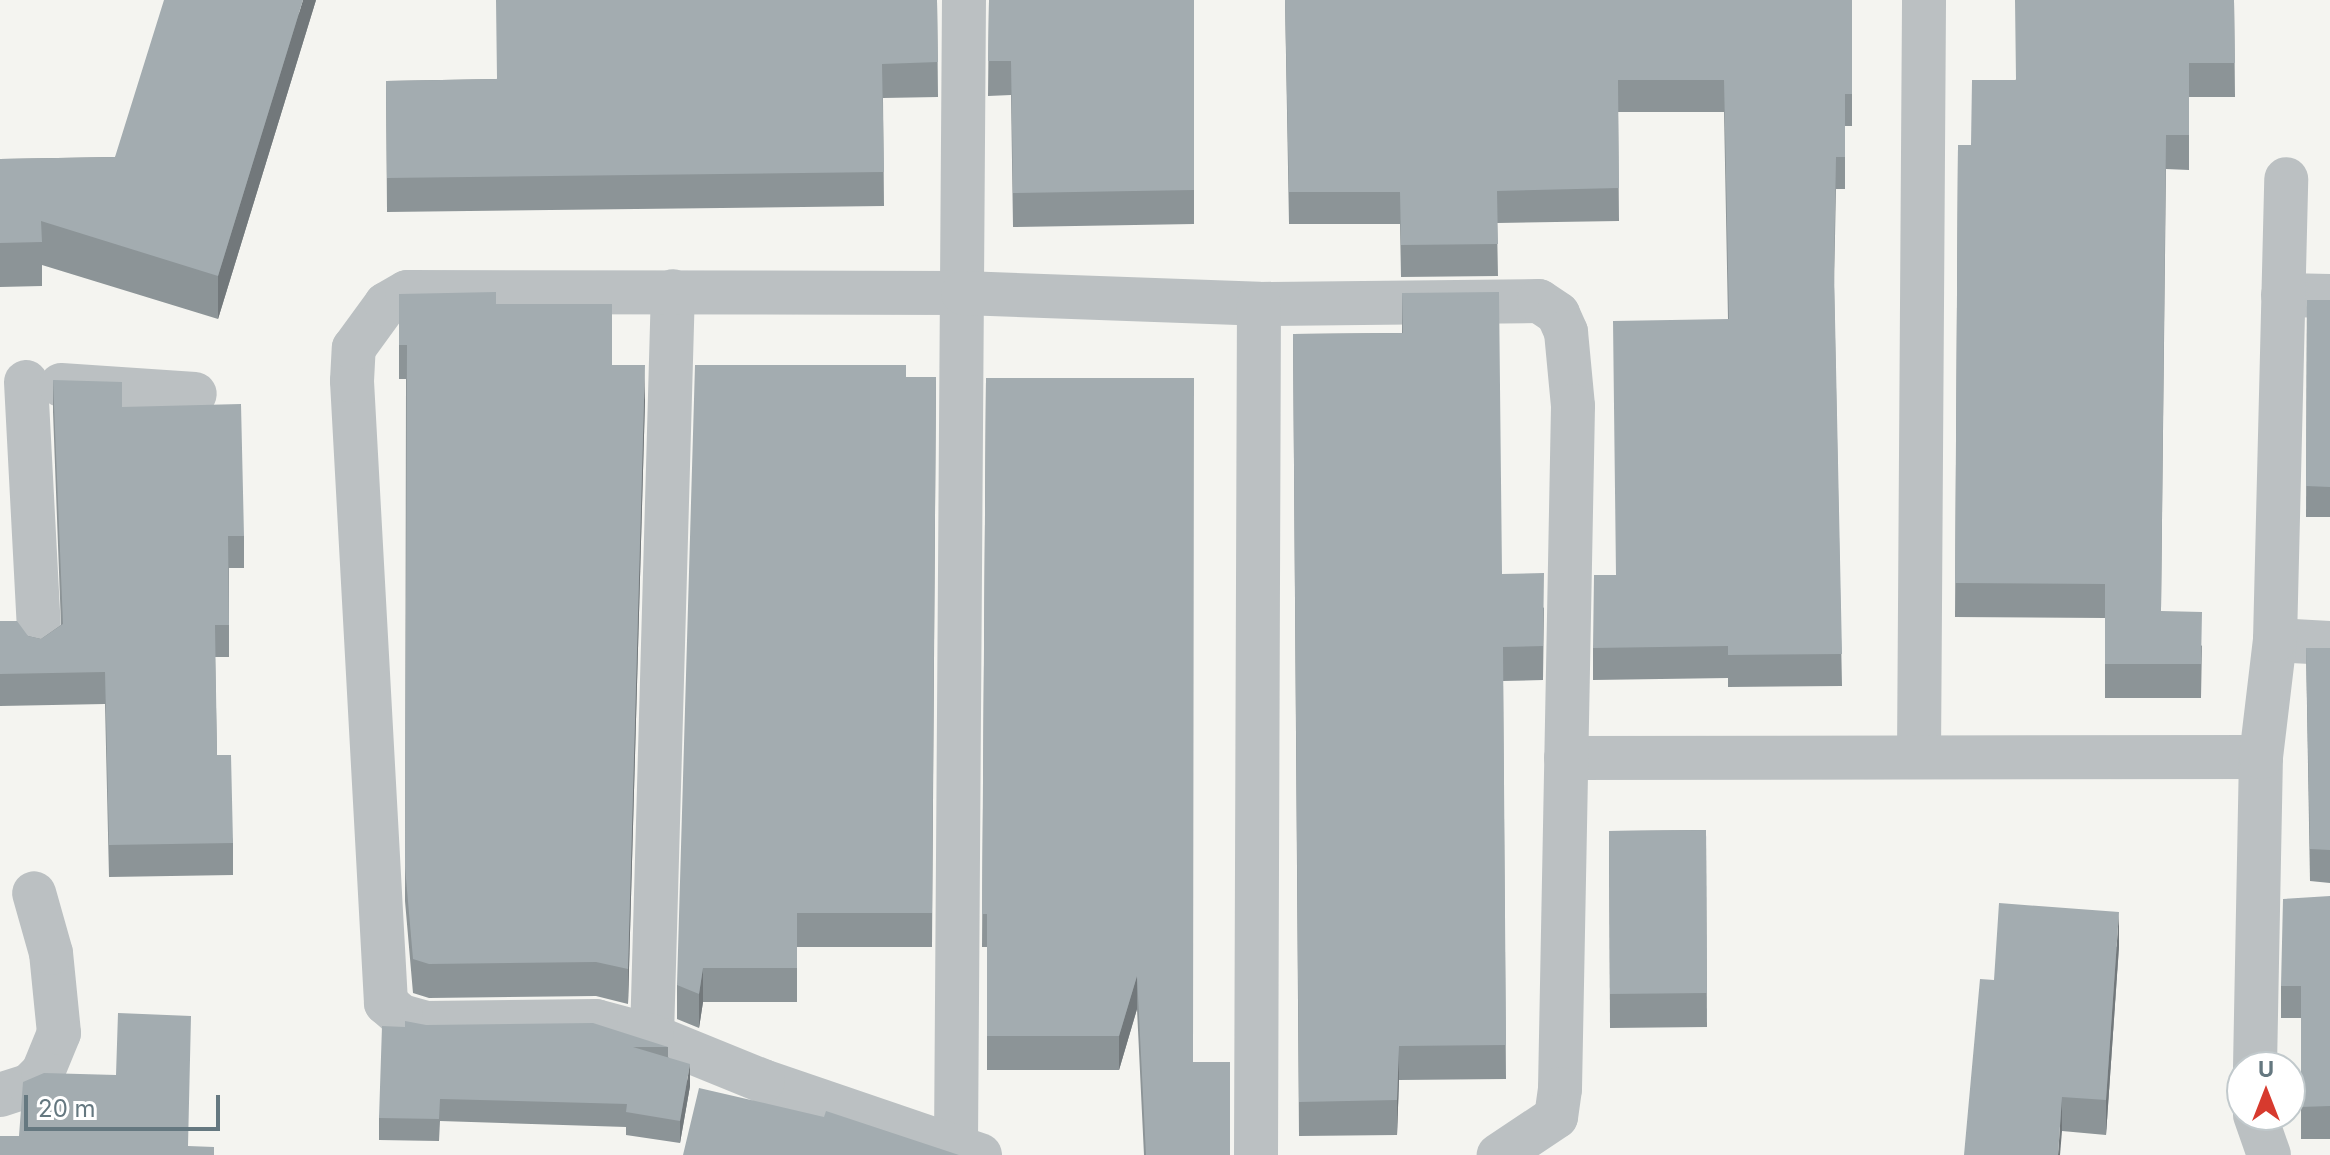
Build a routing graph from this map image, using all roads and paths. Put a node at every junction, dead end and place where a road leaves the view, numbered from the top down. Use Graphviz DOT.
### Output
graph roads {
  1 [pos="964,0"];
  2 [pos="1924,0"];
  3 [pos="2286,179"];
  4 [pos="673,291"];
  5 [pos="963,293"];
  6 [pos="2283,295"];
  7 [pos="2330,296"];
  8 [pos="1259,304"];
  9 [pos="13,382"];
  10 [pos="195,394"];
  11 [pos="2275,640"];
  12 [pos="2330,643"];
  13 [pos="40,646"];
  14 [pos="1919,757"];
  15 [pos="2261,757"];
  16 [pos="1566,758"];
  17 [pos="34,893"];
  18 [pos="2256,906"];
  19 [pos="2300,906"];
  20 [pos="652,1036"];
  21 [pos="2255,1051"];
  22 [pos="0,1095"];
  23 [pos="2261,1131"];
  24 [pos="968,1150"];
  25 [pos="1256,1155"];
  26 [pos="1499,1155"];
  27 [pos="2269,1155"];
  1 -- 5 [label="street"];
  2 -- 14 [label="street"];
  3 -- 6 [label="street"];
  4 -- 5 [label="street"];
  4 -- 20 [label="street"];
  4 -- 20 [label="street"];
  5 -- 8 [label="street"];
  5 -- 24 [label="street"];
  6 -- 7 [label="street"];
  6 -- 11 [label="street"];
  8 -- 16 [label="street"];
  8 -- 25 [label="street"];
  9 -- 10 [label="street"];
  9 -- 13 [label="street"];
  11 -- 12 [label="street"];
  11 -- 15 [label="street"];
  14 -- 15 [label="street"];
  14 -- 16 [label="street"];
  15 -- 18 [label="street"];
  16 -- 26 [label="street"];
  17 -- 22 [label="street"];
  18 -- 19 [label="street"];
  18 -- 21 [label="street"];
  20 -- 24 [label="street"];
  23 -- 27 [label="street"];
}
